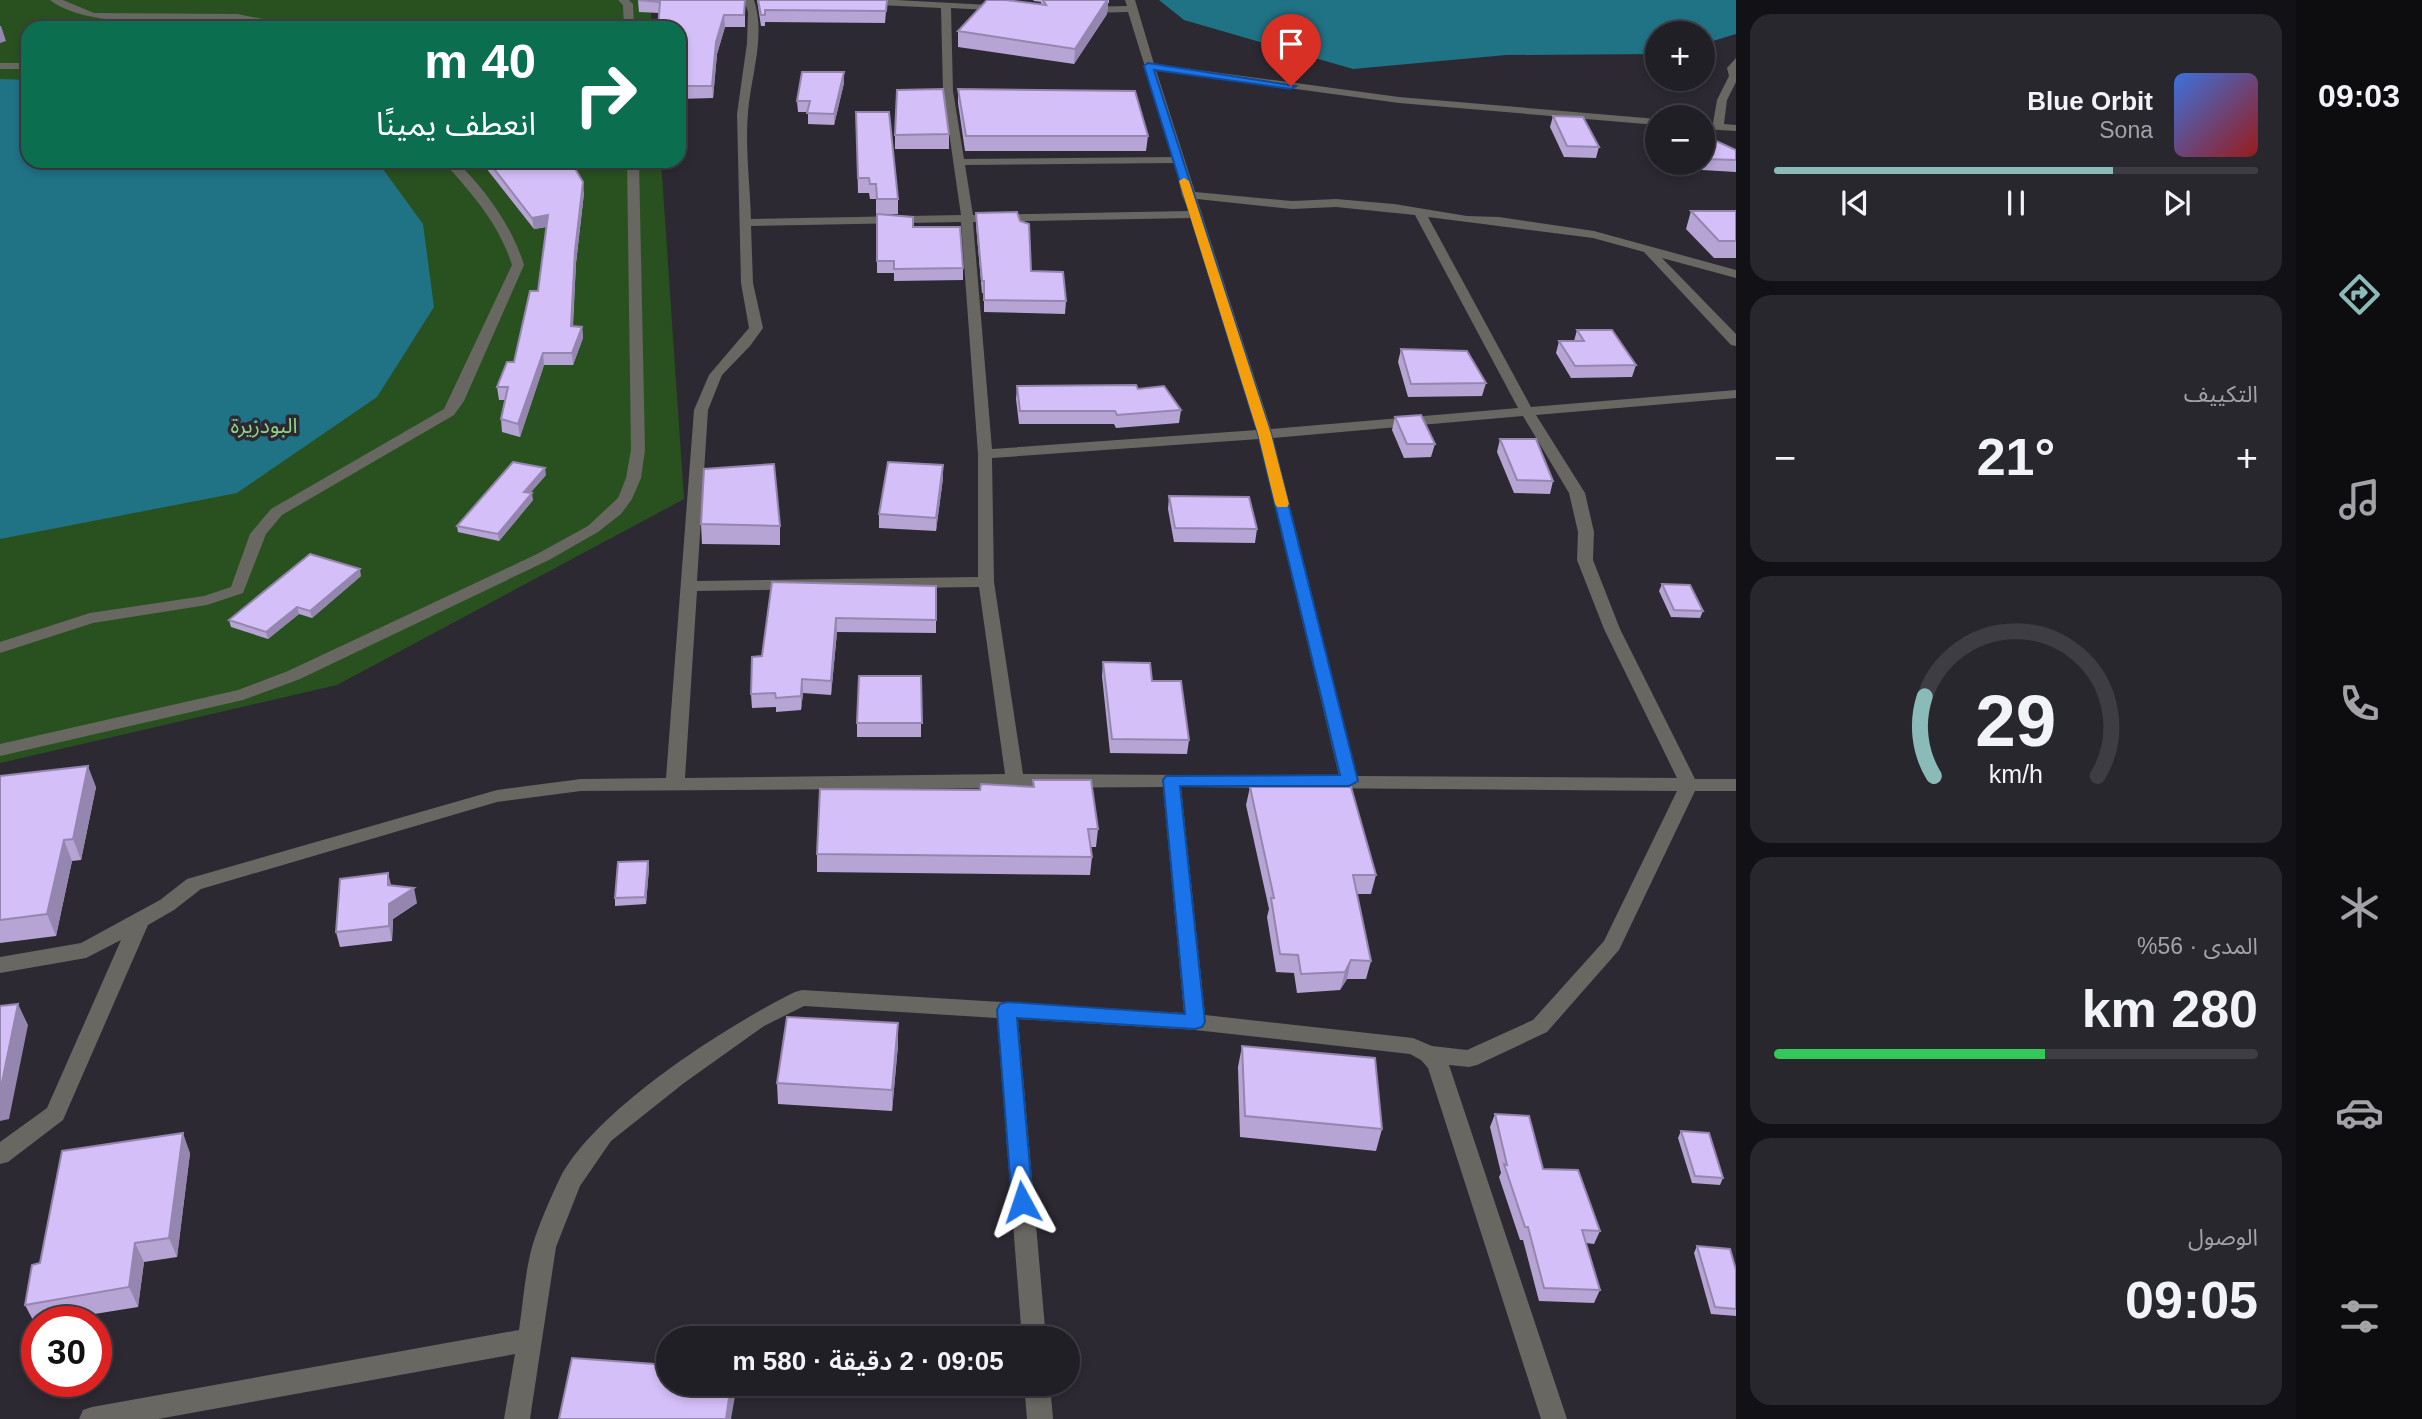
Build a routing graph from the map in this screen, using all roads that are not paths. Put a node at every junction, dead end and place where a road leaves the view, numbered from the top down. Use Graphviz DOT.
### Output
graph roads {
  1 [pos="55,0"];
  2 [pos="623,0"];
  3 [pos="749,0"];
  4 [pos="837,0"];
  5 [pos="921,2"];
  6 [pos="1131,5"];
  7 [pos="946,6"];
  8 [pos="1019,9"];
  9 [pos="1076,10"];
  10 [pos="261,21"];
  11 [pos="629,21"];
  12 [pos="1736,61"];
  13 [pos="0,66"];
  14 [pos="21,66"];
  15 [pos="1148,66"];
  16 [pos="1735,76"];
  17 [pos="1645,121"];
  18 [pos="1715,127"];
  19 [pos="1718,127"];
  20 [pos="1736,128"];
  21 [pos="1178,160"];
  22 [pos="959,162"];
  23 [pos="458,168"];
  24 [pos="633,168"];
  25 [pos="1188,195"];
  26 [pos="1194,214"];
  27 [pos="1420,214"];
  28 [pos="967,217"];
  29 [pos="745,223"];
  30 [pos="1647,248"];
  31 [pos="1736,274"];
  32 [pos="1736,342"];
  33 [pos="1736,394"];
  34 [pos="1527,412"];
  35 [pos="1265,434"];
  36 [pos="985,454"];
  37 [pos="986,582"];
  38 [pos="690,586"];
  39 [pos="0,648"];
  40 [pos="0,750"];
  41 [pos="1015,780"];
  42 [pos="1171,780"];
  43 [pos="1349,781"];
  44 [pos="675,784"];
  45 [pos="1689,785"];
  46 [pos="1736,785"];
  47 [pos="139,922"];
  48 [pos="0,965"];
  49 [pos="1007,1010"];
  50 [pos="1195,1022"];
  51 [pos="1429,1054"];
  52 [pos="0,1155"];
  53 [pos="1033,1326"];
  54 [pos="528,1340"];
  55 [pos="1038,1396"];
  56 [pos="92,1419"];
  57 [pos="517,1419"];
  58 [pos="1040,1419"];
  59 [pos="1554,1419"];
  1 -- 10 [label="street"];
  2 -- 11 [label="street"];
  3 -- 29 [label="street"];
  4 -- 5 [label="street"];
  5 -- 7 [label="street"];
  6 -- 9 [label="street"];
  6 -- 15 [label="street"];
  7 -- 8 [label="street"];
  7 -- 22 [label="street"];
  12 -- 16 [label="street"];
  13 -- 14 [label="street"];
  15 -- 17 [label="street"];
  15 -- 21 [label="street"];
  16 -- 19 [label="street"];
  18 -- 19 [label="street"];
  19 -- 20 [label="street"];
  21 -- 22 [label="street"];
  21 -- 25 [label="street"];
  22 -- 28 [label="street"];
  23 -- 39 [label="street"];
  24 -- 40 [label="street"];
  25 -- 26 [label="street"];
  25 -- 27 [label="street"];
  26 -- 28 [label="street"];
  26 -- 35 [label="street"];
  27 -- 30 [label="street"];
  27 -- 34 [label="street"];
  28 -- 29 [label="street"];
  28 -- 36 [label="street"];
  29 -- 38 [label="street"];
  30 -- 31 [label="street"];
  30 -- 32 [label="street"];
  33 -- 34 [label="street"];
  34 -- 35 [label="street"];
  34 -- 45 [label="street"];
  35 -- 36 [label="street"];
  35 -- 43 [label="street"];
  36 -- 37 [label="street"];
  37 -- 38 [label="street"];
  37 -- 41 [label="street"];
  38 -- 44 [label="street"];
  41 -- 42 [label="street"];
  41 -- 44 [label="street"];
  42 -- 43 [label="street"];
  42 -- 50 [label="street"];
  43 -- 45 [label="street"];
  44 -- 47 [label="street"];
  45 -- 46 [label="street"];
  45 -- 51 [label="street"];
  47 -- 48 [label="street"];
  47 -- 52 [label="street"];
  49 -- 50 [label="street"];
  49 -- 53 [label="street"];
  49 -- 54 [label="street"];
  50 -- 51 [label="street"];
  51 -- 59 [label="street"];
  54 -- 56 [label="street"];
  54 -- 57 [label="street"];
  55 -- 58 [label="street"];
}
